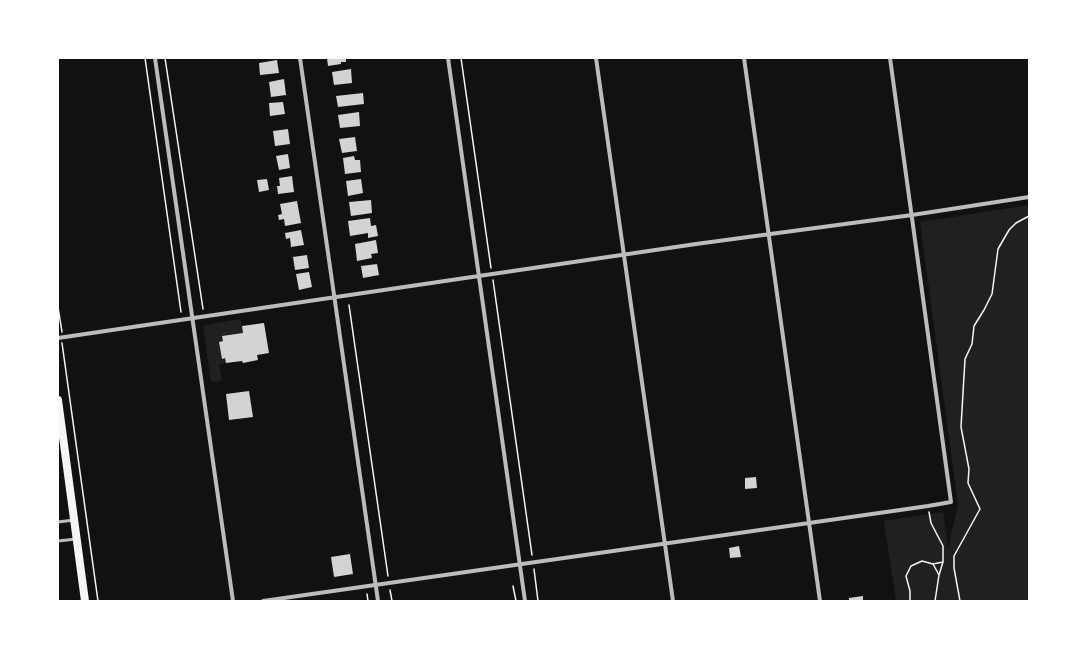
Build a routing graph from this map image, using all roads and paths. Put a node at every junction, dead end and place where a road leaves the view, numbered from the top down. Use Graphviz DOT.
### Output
graph roads {
  1 [pos="155,58"];
  2 [pos="300,58"];
  3 [pos="448,58"];
  4 [pos="461,58"];
  5 [pos="596,58"];
  6 [pos="744,58"];
  7 [pos="890,58"];
  8 [pos="1029,197"];
  9 [pos="912,215"];
  10 [pos="1029,216"];
  11 [pos="769,234"];
  12 [pos="624,255"];
  13 [pos="492,274"];
  14 [pos="480,276"];
  15 [pos="335,297"];
  16 [pos="349,305"];
  17 [pos="58,307"];
  18 [pos="193,318"];
  19 [pos="60,338"];
  20 [pos="58,400"];
  21 [pos="928,506"];
  22 [pos="74,520"];
  23 [pos="58,522"];
  24 [pos="809,523"];
  25 [pos="76,539"];
  26 [pos="58,542"];
  27 [pos="665,544"];
  28 [pos="533,562"];
  29 [pos="944,562"];
  30 [pos="520,564"];
  31 [pos="933,564"];
  32 [pos="939,575"];
  33 [pos="389,583"];
  34 [pos="376,584"];
  35 [pos="514,586"];
  36 [pos="367,594"];
  37 [pos="85,601"];
  38 [pos="98,601"];
  39 [pos="233,601"];
  40 [pos="263,601"];
  41 [pos="368,601"];
  42 [pos="378,601"];
  43 [pos="392,601"];
  44 [pos="516,601"];
  45 [pos="525,601"];
  46 [pos="538,601"];
  47 [pos="673,601"];
  48 [pos="820,601"];
  49 [pos="910,601"];
  50 [pos="935,601"];
  51 [pos="960,601"];
  1 -- 18 [label="street"];
  2 -- 15 [label="street"];
  3 -- 14 [label="street"];
  4 -- 13 [label="path"];
  5 -- 12 [label="street"];
  6 -- 11 [label="street"];
  7 -- 9 [label="street"];
  8 -- 9 [label="street"];
  9 -- 11 [label="street"];
  9 -- 21 [label="street"];
  10 -- 51 [label="path"];
  11 -- 12 [label="street"];
  11 -- 24 [label="street"];
  12 -- 13 [label="street"];
  12 -- 27 [label="street"];
  13 -- 14 [label="street"];
  13 -- 28 [label="path"];
  14 -- 15 [label="street"];
  14 -- 30 [label="street"];
  15 -- 18 [label="street"];
  15 -- 34 [label="street"];
  16 -- 33 [label="path"];
  17 -- 19 [label="path"];
  18 -- 19 [label="street"];
  18 -- 39 [label="street"];
  19 -- 38 [label="path"];
  20 -- 22 [label="main road"];
  21 -- 24 [label="street"];
  21 -- 29 [label="path"];
  22 -- 23 [label="lane"];
  22 -- 25 [label="main road"];
  24 -- 27 [label="street"];
  24 -- 48 [label="street"];
  25 -- 26 [label="lane"];
  25 -- 37 [label="main road"];
  27 -- 28 [label="street"];
  27 -- 47 [label="street"];
  28 -- 30 [label="street"];
  28 -- 46 [label="path"];
  29 -- 31 [label="path"];
  29 -- 32 [label="path"];
  30 -- 33 [label="street"];
  30 -- 45 [label="street"];
  31 -- 32 [label="path"];
  31 -- 49 [label="path"];
  32 -- 50 [label="path"];
  33 -- 34 [label="street"];
  33 -- 43 [label="path"];
  34 -- 40 [label="street"];
  34 -- 42 [label="street"];
  35 -- 44 [label="path"];
  36 -- 41 [label="path"];
}
